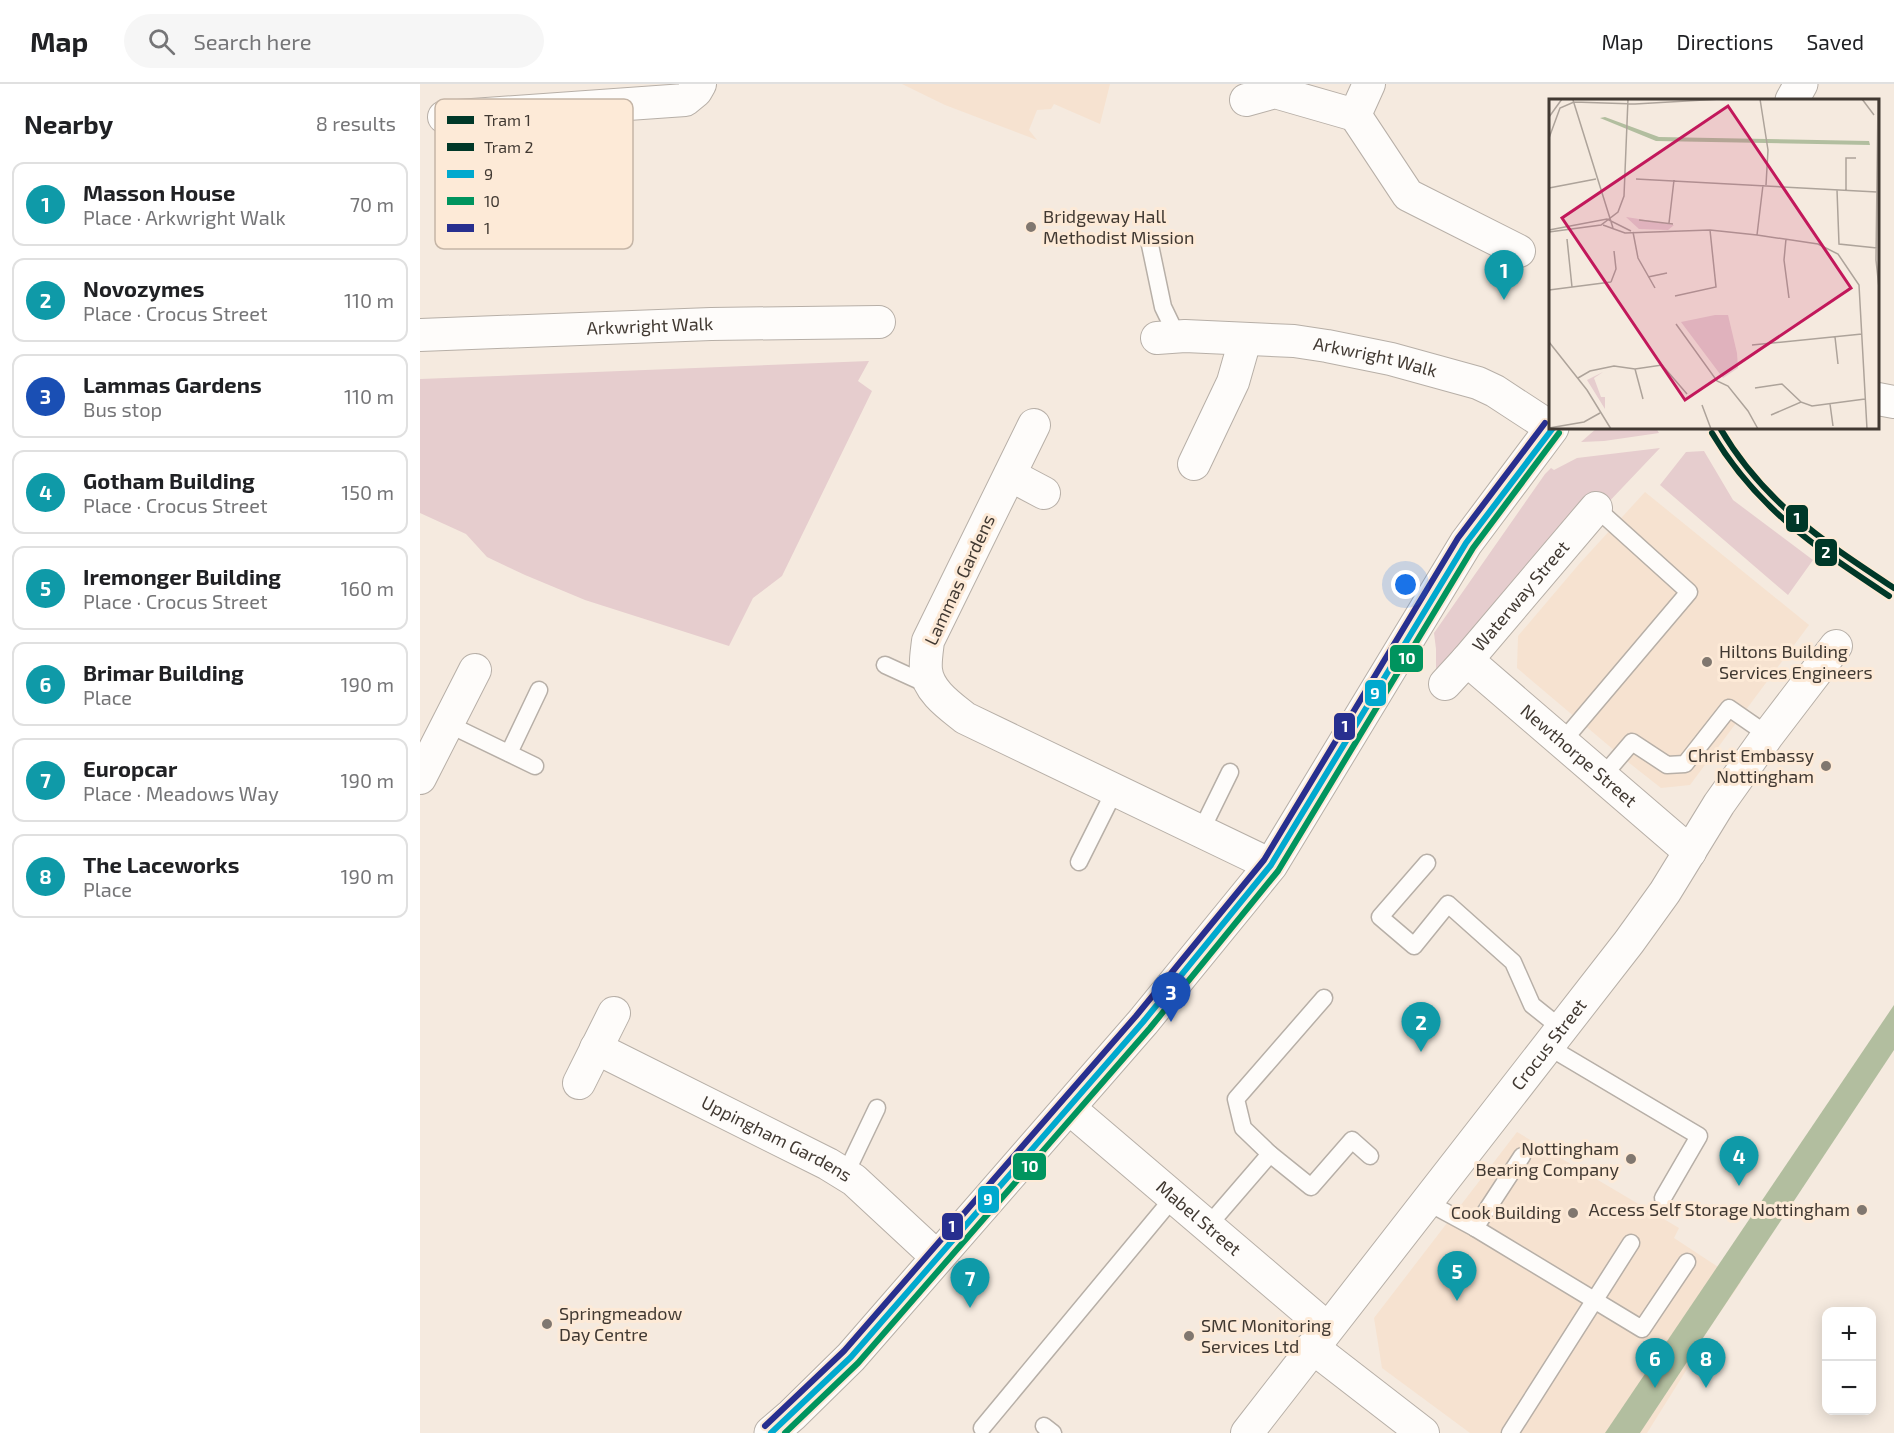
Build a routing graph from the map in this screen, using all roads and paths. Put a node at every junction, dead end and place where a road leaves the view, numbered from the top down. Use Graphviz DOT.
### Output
graph roads {
  1 [pos="700,84"];
  2 [pos="1369,84"];
  3 [pos="1801,84"];
  4 [pos="1822,84"];
  5 [pos="1793,99"];
  6 [pos="1814,99"];
  7 [pos="1246,100"];
  8 [pos="633,104"];
  9 [pos="1355,115"];
  10 [pos="1150,245"];
  11 [pos="1519,251"];
  12 [pos="879,322"];
  13 [pos="420,335"];
  14 [pos="1173,337"];
  15 [pos="1245,340"];
  16 [pos="1879,399"];
  17 [pos="1894,402"];
  18 [pos="1034,424"];
  19 [pos="1549,426"];
  20 [pos="1551,429"];
  21 [pos="1194,465"];
  22 [pos="1010,476"];
  23 [pos="1044,493"];
  24 [pos="1596,508"];
  25 [pos="1836,646"];
  26 [pos="1467,660"];
  27 [pos="885,665"];
  28 [pos="475,670"];
  29 [pos="1445,684"];
  30 [pos="932,687"];
  31 [pos="539,690"];
  32 [pos="435,735"];
  33 [pos="1768,735"];
  34 [pos="1562,742"];
  35 [pos="509,753"];
  36 [pos="535,765"];
  37 [pos="1230,772"];
  38 [pos="1602,777"];
  39 [pos="420,778"];
  40 [pos="1115,790"];
  41 [pos="1201,831"];
  42 [pos="1690,852"];
  43 [pos="1079,862"];
  44 [pos="1427,863"];
  45 [pos="1271,865"];
  46 [pos="1324,998"];
  47 [pos="614,1013"];
  48 [pos="1555,1038"];
  49 [pos="596,1048"];
  50 [pos="579,1083"];
  51 [pos="877,1108"];
  52 [pos="1069,1108"];
  53 [pos="1269,1154"];
  54 [pos="1370,1156"];
  55 [pos="1522,1156"];
  56 [pos="845,1175"];
  57 [pos="1173,1198"];
  58 [pos="1663,1198"];
  59 [pos="1427,1202"];
  60 [pos="1207,1227"];
  61 [pos="1475,1228"];
  62 [pos="1631,1243"];
  63 [pos="937,1257"];
  64 [pos="1687,1262"];
  65 [pos="1594,1300"];
  66 [pos="1320,1338"];
  67 [pos="982,1428"];
  68 [pos="771,1433"];
  69 [pos="1247,1433"];
  70 [pos="1423,1433"];
  71 [pos="1510,1433"];
  1 -- 8 [label="street"];
  2 -- 9 [label="street"];
  3 -- 5 [label="street"];
  4 -- 6 [label="street"];
  7 -- 9 [label="street"];
  9 -- 11 [label="street"];
  10 -- 14 [label="lane"];
  12 -- 13 [label="street, Arkwright Walk"];
  14 -- 15 [label="street, Arkwright Walk"];
  15 -- 19 [label="street, Arkwright Walk"];
  15 -- 21 [label="street"];
  16 -- 17 [label="street"];
  18 -- 22 [label="street, Lammas Gardens"];
  20 -- 45 [label="street"];
  22 -- 23 [label="street"];
  22 -- 30 [label="street, Lammas Gardens"];
  24 -- 26 [label="street, Waterway Street"];
  24 -- 34 [label="lane"];
  25 -- 33 [label="street, Crocus Street"];
  26 -- 29 [label="street, Waterway Street"];
  26 -- 34 [label="street, Newthorpe Street"];
  27 -- 30 [label="lane"];
  28 -- 32 [label="street"];
  30 -- 40 [label="street"];
  31 -- 35 [label="lane"];
  32 -- 35 [label="lane"];
  32 -- 39 [label="street"];
  33 -- 38 [label="lane"];
  33 -- 42 [label="street, Crocus Street"];
  34 -- 38 [label="street, Newthorpe Street"];
  35 -- 36 [label="lane"];
  37 -- 41 [label="lane"];
  38 -- 42 [label="street, Newthorpe Street"];
  40 -- 41 [label="street"];
  40 -- 43 [label="lane"];
  41 -- 45 [label="street"];
  42 -- 48 [label="street, Crocus Street"];
  44 -- 48 [label="lane"];
  45 -- 52 [label="street"];
  46 -- 53 [label="lane"];
  47 -- 49 [label="street"];
  48 -- 58 [label="lane"];
  48 -- 59 [label="street, Crocus Street"];
  49 -- 50 [label="street"];
  49 -- 56 [label="street, Uppingham Gardens"];
  51 -- 56 [label="lane"];
  52 -- 57 [label="street, Mabel Street"];
  52 -- 63 [label="street"];
  53 -- 54 [label="lane"];
  53 -- 60 [label="lane"];
  55 -- 61 [label="lane"];
  56 -- 63 [label="street, Uppingham Gardens"];
  57 -- 60 [label="street, Mabel Street"];
  57 -- 67 [label="lane"];
  59 -- 61 [label="lane"];
  59 -- 66 [label="street, Crocus Street"];
  60 -- 66 [label="street, Mabel Street"];
  61 -- 65 [label="lane"];
  62 -- 65 [label="lane"];
  63 -- 68 [label="street"];
  64 -- 65 [label="lane"];
  65 -- 71 [label="lane"];
  66 -- 69 [label="street, Crocus Street"];
  66 -- 70 [label="street, Mabel Street"];
}
